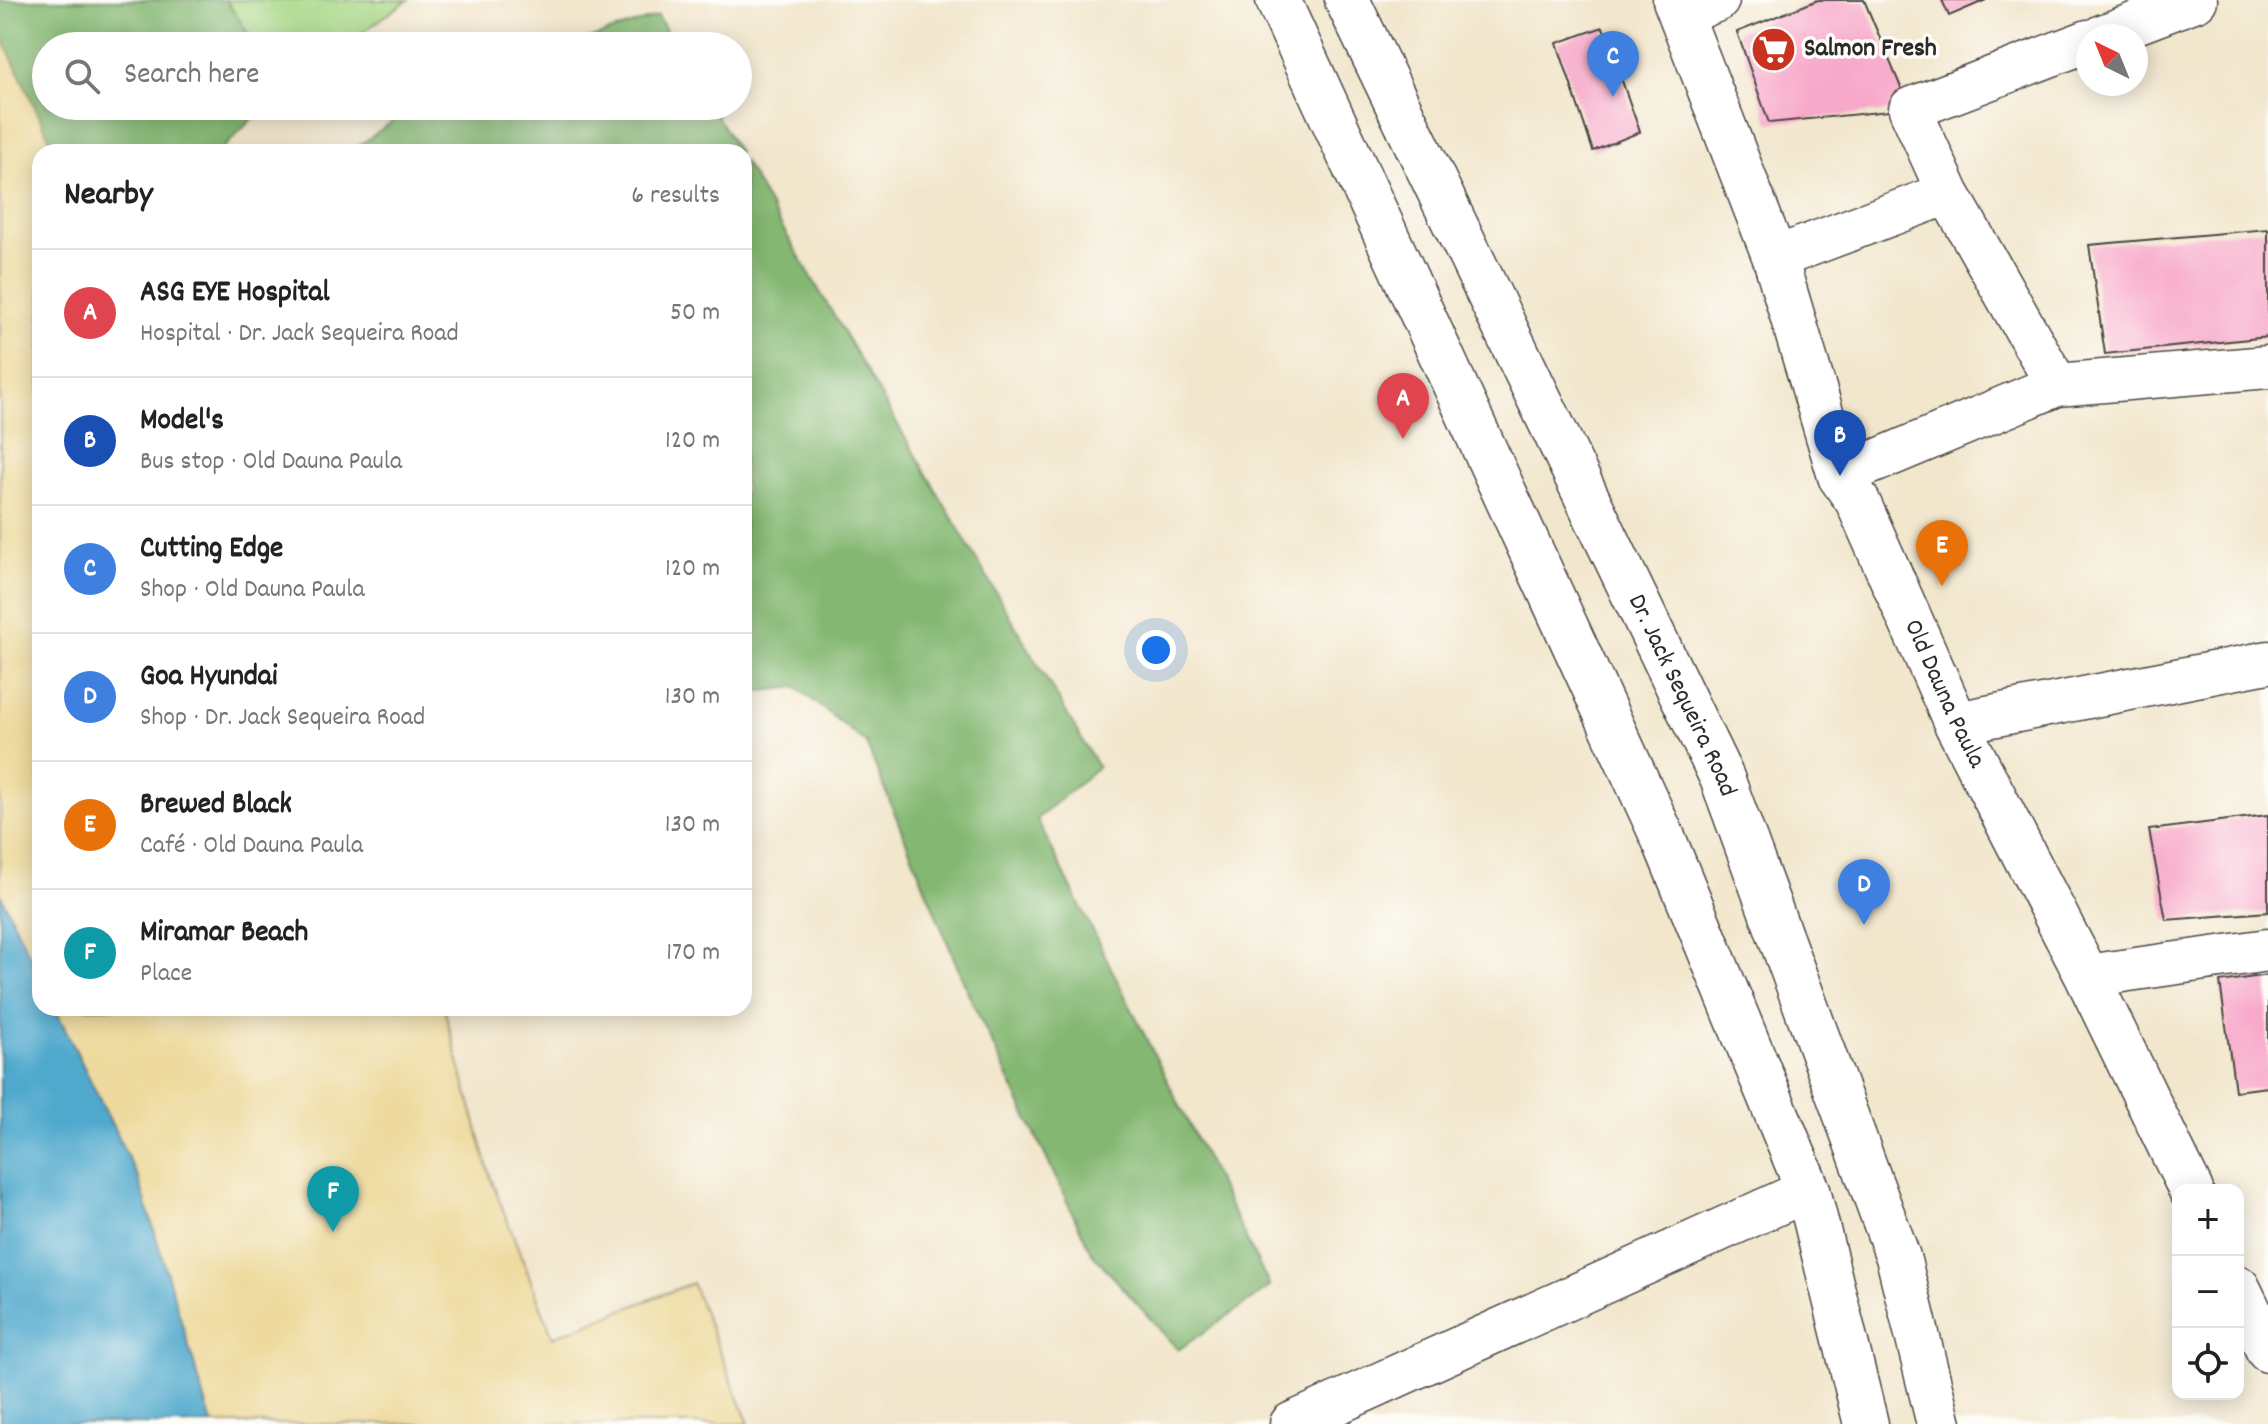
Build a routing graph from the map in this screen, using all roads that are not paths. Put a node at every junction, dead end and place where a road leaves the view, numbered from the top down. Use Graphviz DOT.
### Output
graph roads {
  1 [pos="1278,0"];
  2 [pos="1347,0"];
  3 [pos="2196,0"];
  4 [pos="1691,5"];
  5 [pos="2133,24"];
  6 [pos="2076,46"];
  7 [pos="1948,193"];
  8 [pos="1775,258"];
  9 [pos="2268,367"];
  10 [pos="2057,385"];
  11 [pos="1840,476"];
  12 [pos="2268,662"];
  13 [pos="1956,723"];
  14 [pos="2268,950"];
  15 [pos="2087,976"];
  16 [pos="2188,1184"];
  17 [pos="1808,1190"];
  18 [pos="2244,1300"];
  19 [pos="2268,1350"];
  20 [pos="1291,1424"];
  21 [pos="1866,1424"];
  22 [pos="1939,1424"];
  1 -- 17 [label="main road"];
  2 -- 22 [label="main road, Dr. Jack Sequeira Road"];
  3 -- 5 [label="street"];
  4 -- 8 [label="main road, Old Dauna Paula"];
  6 -- 7 [label="street"];
  7 -- 8 [label="street"];
  7 -- 10 [label="street"];
  8 -- 11 [label="main road, Old Dauna Paula"];
  9 -- 10 [label="street"];
  10 -- 11 [label="street"];
  11 -- 13 [label="main road, Old Dauna Paula"];
  12 -- 13 [label="street"];
  13 -- 15 [label="main road, Old Dauna Paula"];
  14 -- 15 [label="street"];
  15 -- 16 [label="main road, Old Dauna Paula"];
  17 -- 20 [label="street"];
  17 -- 21 [label="main road"];
  18 -- 19 [label="main road"];
}
